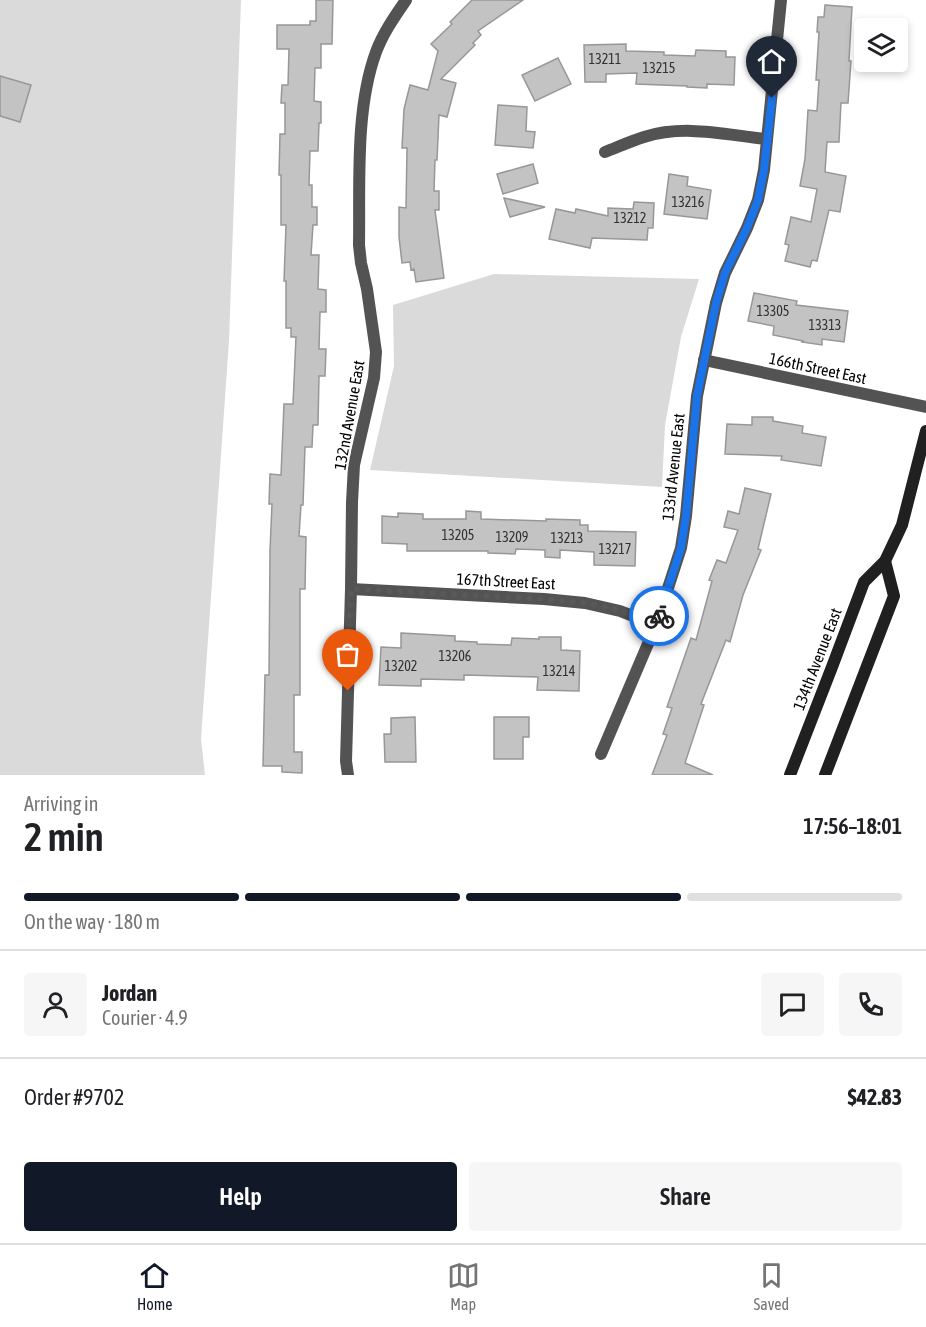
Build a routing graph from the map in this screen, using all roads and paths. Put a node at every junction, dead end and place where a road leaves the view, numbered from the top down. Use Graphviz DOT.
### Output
graph roads {
  1 [pos="406,0"];
  2 [pos="781,0"];
  3 [pos="767,139"];
  4 [pos="605,152"];
  5 [pos="704,360"];
  6 [pos="926,407"];
  7 [pos="926,431"];
  8 [pos="885,561"];
  9 [pos="351,589"];
  10 [pos="656,626"];
  11 [pos="601,754"];
  12 [pos="348,775"];
  13 [pos="790,775"];
  14 [pos="825,775"];
  1 -- 9 [label="street, 132nd Avenue East"];
  2 -- 3 [label="street, 133rd Avenue East"];
  3 -- 4 [label="street"];
  3 -- 5 [label="street, 133rd Avenue East"];
  5 -- 6 [label="street, 166th Street East"];
  5 -- 10 [label="street, 133rd Avenue East"];
  7 -- 8 [label="street, 134th Avenue East"];
  8 -- 13 [label="street, 134th Avenue East"];
  8 -- 14 [label="street"];
  9 -- 10 [label="street, 167th Street East"];
  9 -- 12 [label="street, 132nd Avenue East"];
  10 -- 11 [label="street, 133rd Avenue East"];
}
